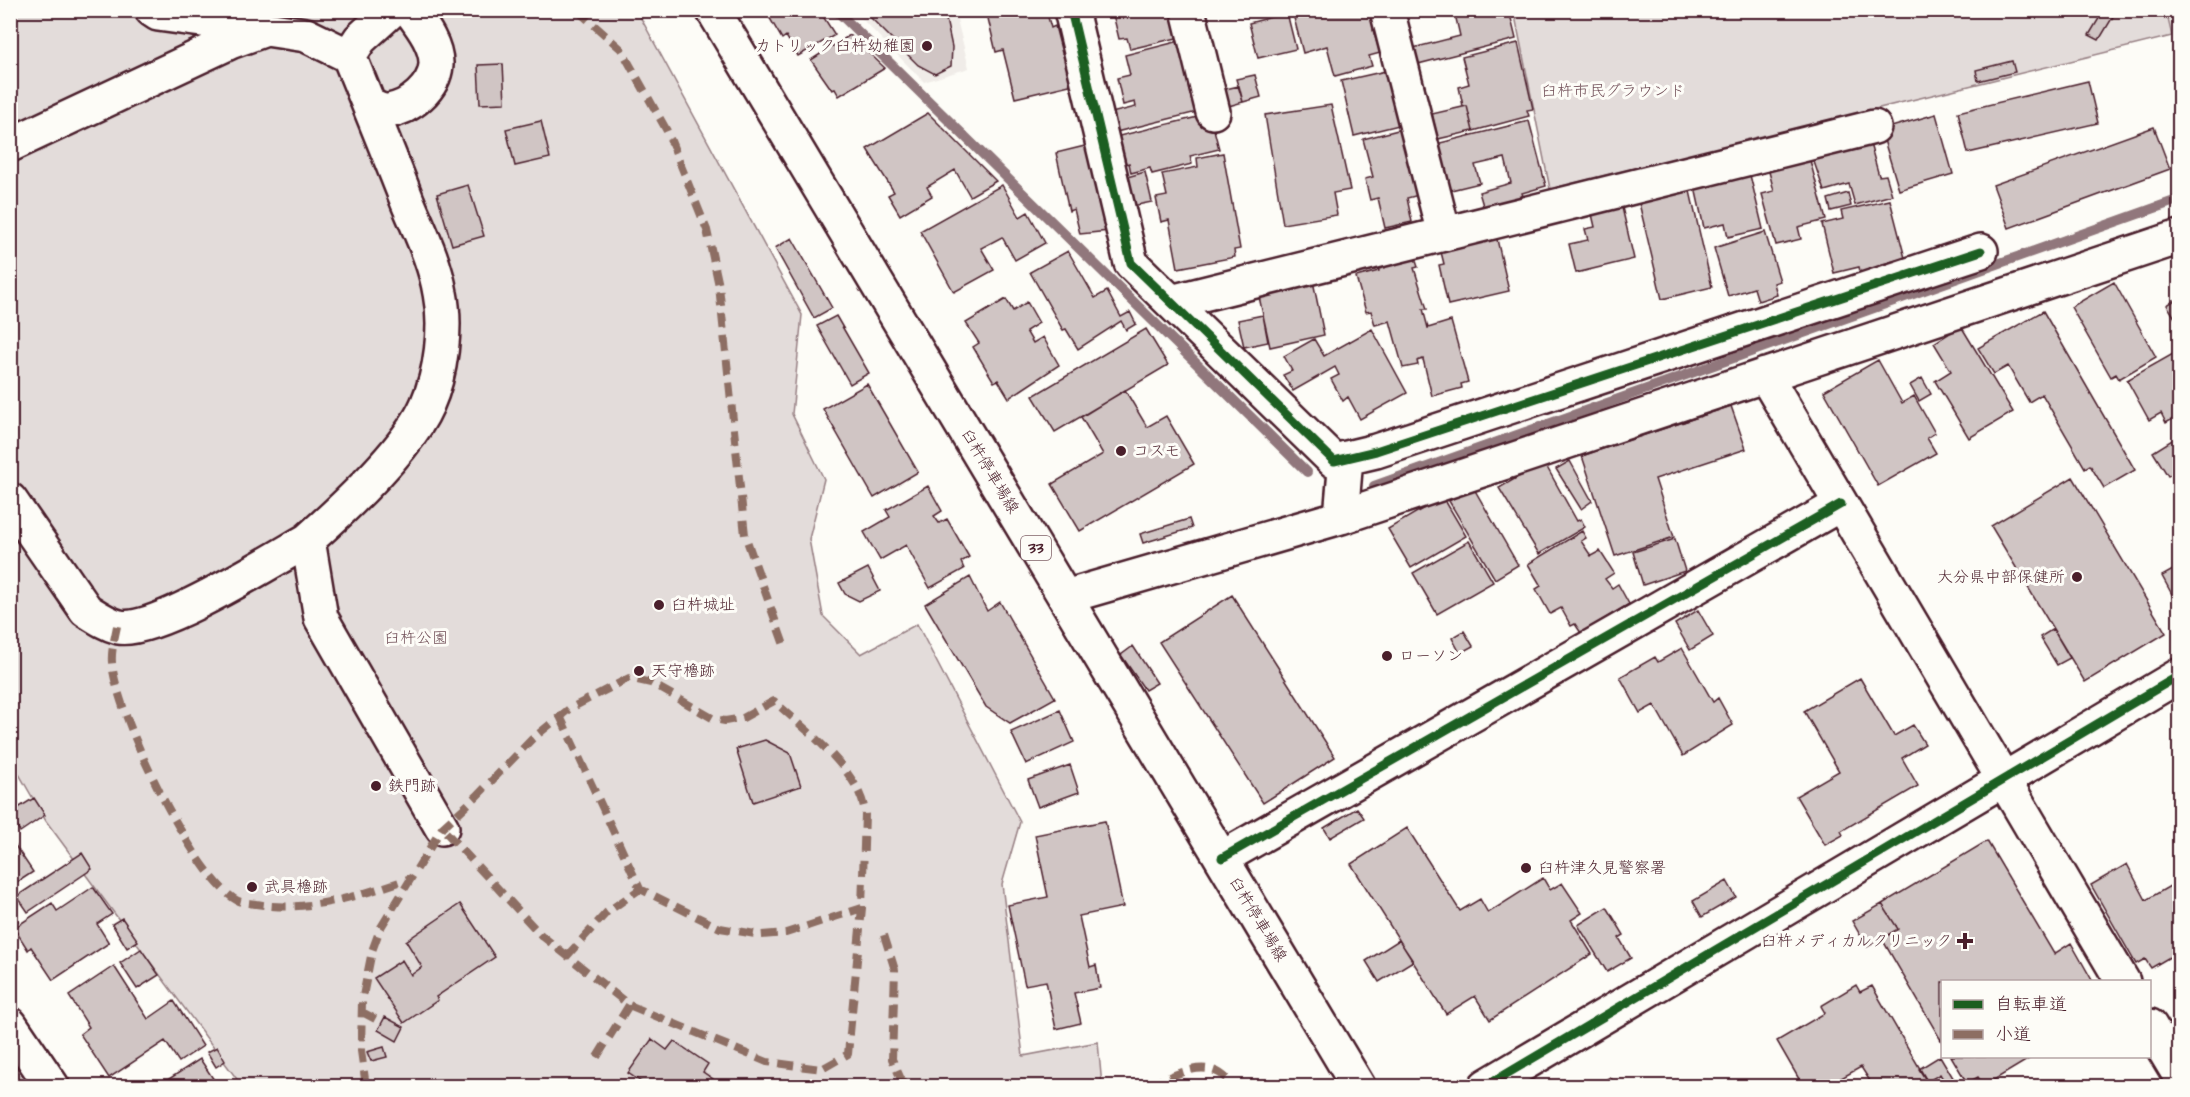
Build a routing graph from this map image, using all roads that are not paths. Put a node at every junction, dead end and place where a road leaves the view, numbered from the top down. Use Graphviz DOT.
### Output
graph roads {
  1 [pos="152,10"];
  2 [pos="392,10"];
  3 [pos="410,10"];
  4 [pos="714,10"];
  5 [pos="1071,10"];
  6 [pos="1188,10"];
  7 [pos="1387,10"];
  8 [pos="266,29"];
  9 [pos="349,56"];
  10 [pos="370,106"];
  11 [pos="1213,112"];
  12 [pos="1874,128"];
  13 [pos="10,145"];
  14 [pos="1444,234"];
  15 [pos="2180,237"];
  16 [pos="1981,251"];
  17 [pos="1171,302"];
  18 [pos="1765,375"];
  19 [pos="1346,458"];
  20 [pos="10,500"];
  21 [pos="1841,504"];
  22 [pos="1341,517"];
  23 [pos="308,540"];
  24 [pos="1065,597"];
  25 [pos="2180,675"];
  26 [pos="2004,779"];
  27 [pos="442,828"];
  28 [pos="1222,858"];
  29 [pos="2122,980"];
  30 [pos="10,1024"];
  31 [pos="2151,1028"];
  32 [pos="2180,1076"];
  33 [pos="52,1086"];
  34 [pos="1358,1086"];
  35 [pos="1486,1086"];
  1 -- 8 [label="street"];
  2 -- 9 [label="street"];
  3 -- 10 [label="street"];
  4 -- 24 [label="street, 臼杵停車場線 / 33"];
  5 -- 17 [label="street"];
  6 -- 11 [label="street"];
  7 -- 14 [label="street"];
  8 -- 9 [label="street"];
  8 -- 13 [label="street"];
  9 -- 10 [label="street"];
  10 -- 23 [label="street"];
  12 -- 14 [label="street"];
  14 -- 17 [label="street"];
  15 -- 18 [label="street"];
  16 -- 19 [label="street"];
  17 -- 19 [label="street"];
  18 -- 21 [label="street"];
  18 -- 22 [label="street"];
  19 -- 22 [label="street"];
  20 -- 23 [label="street"];
  21 -- 26 [label="street"];
  21 -- 28 [label="street"];
  22 -- 24 [label="street"];
  23 -- 27 [label="street"];
  24 -- 28 [label="street, 臼杵停車場線 / 33"];
  25 -- 26 [label="street"];
  26 -- 29 [label="street"];
  26 -- 35 [label="street"];
  28 -- 34 [label="street, 臼杵停車場線 / 33"];
  30 -- 33 [label="street"];
  31 -- 32 [label="street"];
}
